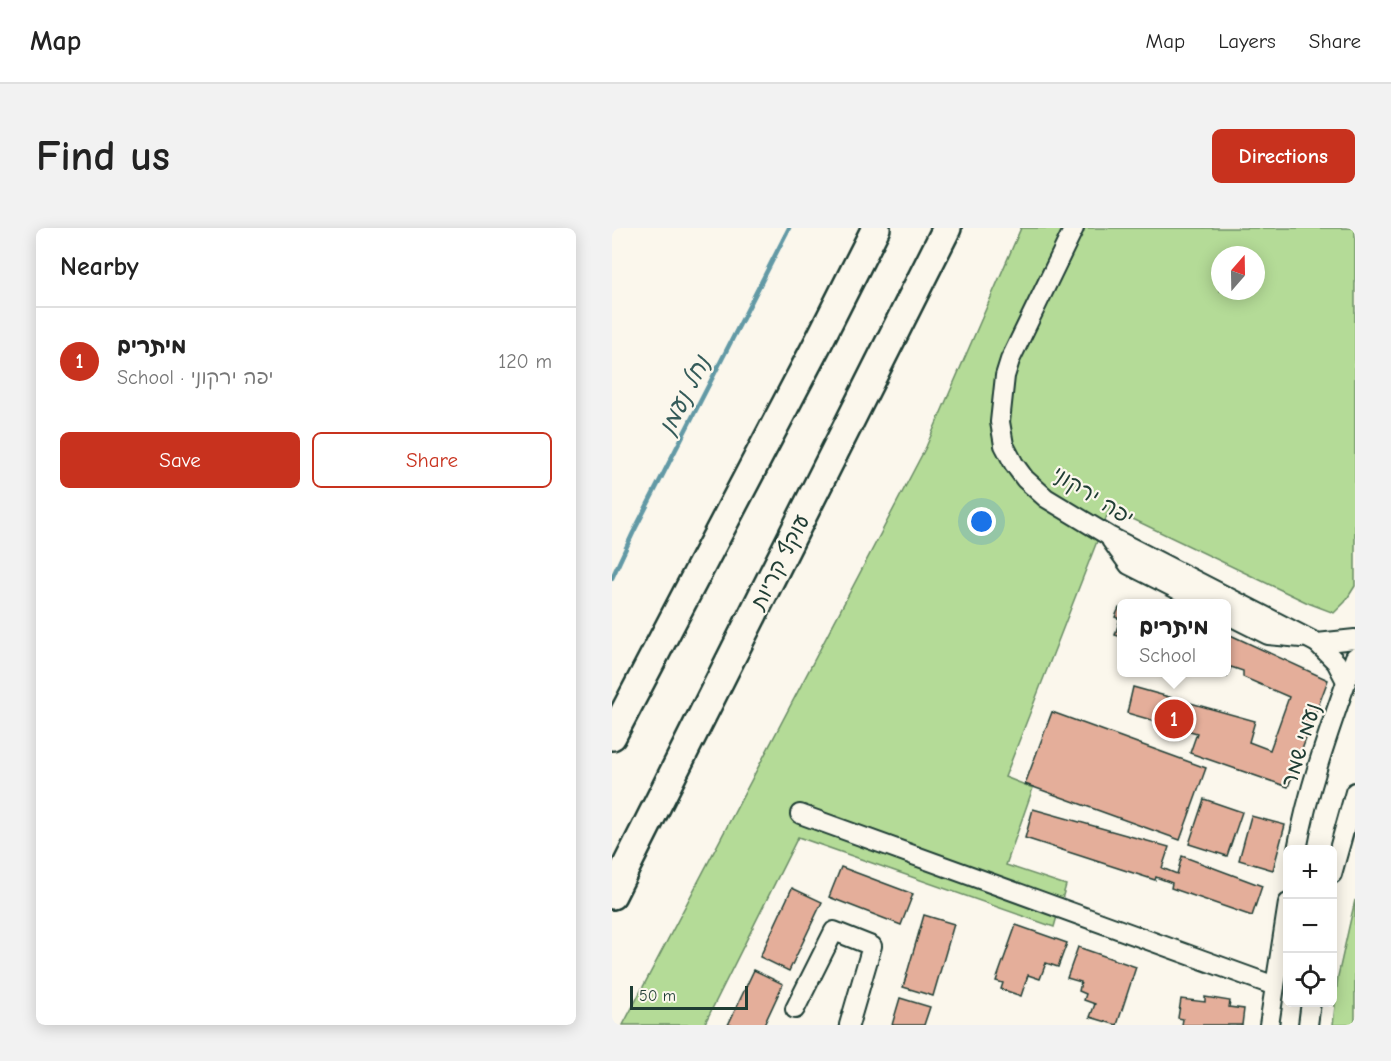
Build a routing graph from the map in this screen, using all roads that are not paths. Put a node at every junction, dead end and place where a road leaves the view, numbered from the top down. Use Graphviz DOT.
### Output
graph roads {
  1 [pos="876,228"];
  2 [pos="947,228"];
  3 [pos="1074,228"];
  4 [pos="1108,536"];
  5 [pos="1198,599"];
  6 [pos="1231,616"];
  7 [pos="1355,639"];
  8 [pos="1314,641"];
  9 [pos="1355,657"];
  10 [pos="1346,681"];
  11 [pos="612,736"];
  12 [pos="1355,792"];
  13 [pos="800,814"];
  14 [pos="1298,845"];
  15 [pos="1337,856"];
  16 [pos="612,895"];
  17 [pos="1283,931"];
  18 [pos="1275,986"];
  19 [pos="1310,1007"];
  20 [pos="795,1009"];
  21 [pos="849,1025"];
  22 [pos="1269,1025"];
  23 [pos="1308,1025"];
  1 -- 11 [label="highway"];
  2 -- 16 [label="highway, עוקף קריות"];
  3 -- 4 [label="street, יפה ירקוני"];
  4 -- 5 [label="street"];
  4 -- 8 [label="street, יפה ירקוני"];
  6 -- 8 [label="street"];
  7 -- 8 [label="street"];
  8 -- 10 [label="street, יפה ירקוני"];
  9 -- 10 [label="street, נעמי שמר"];
  10 -- 14 [label="street, נעמי שמר"];
  12 -- 15 [label="street"];
  13 -- 18 [label="street"];
  17 -- 18 [label="street"];
  18 -- 22 [label="street"];
  19 -- 23 [label="street"];
  20 -- 21 [label="street"];
}
